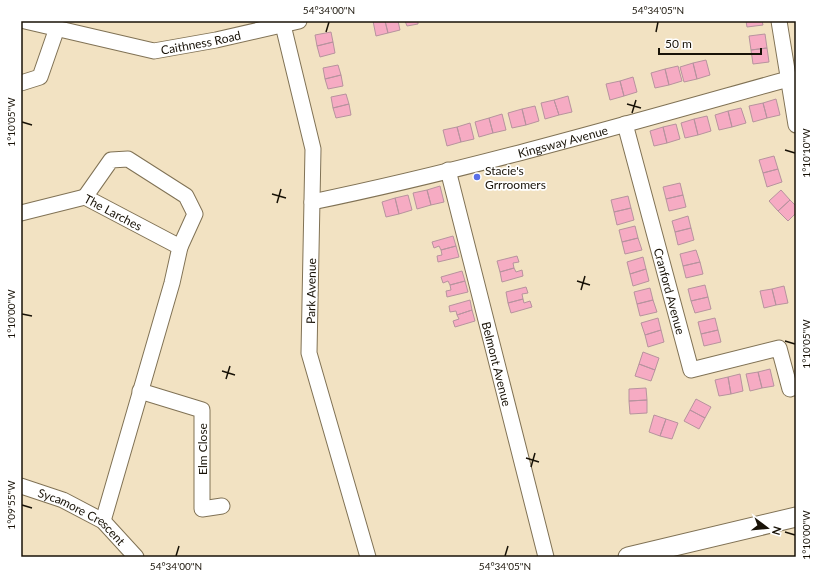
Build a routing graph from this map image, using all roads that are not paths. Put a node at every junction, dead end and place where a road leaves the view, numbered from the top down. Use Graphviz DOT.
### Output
graph roads {
  1 [pos="25,21"];
  2 [pos="299,21"];
  3 [pos="779,21"];
  4 [pos="283,23"];
  5 [pos="57,28"];
  6 [pos="788,79"];
  7 [pos="21,83"];
  8 [pos="625,124"];
  9 [pos="796,124"];
  10 [pos="448,170"];
  11 [pos="85,197"];
  12 [pos="312,202"];
  13 [pos="21,212"];
  14 [pos="180,248"];
  15 [pos="796,387"];
  16 [pos="140,391"];
  17 [pos="21,486"];
  18 [pos="222,506"];
  19 [pos="796,517"];
  20 [pos="103,521"];
  21 [pos="136,557"];
  22 [pos="368,557"];
  23 [pos="546,557"];
  24 [pos="628,557"];
  1 -- 5 [label="street, Caithness Road"];
  2 -- 4 [label="street, Caithness Road"];
  3 -- 6 [label="street"];
  4 -- 5 [label="street, Caithness Road"];
  4 -- 12 [label="street, Park Avenue"];
  5 -- 7 [label="street"];
  6 -- 8 [label="street, Kingsway Avenue"];
  6 -- 9 [label="street"];
  8 -- 10 [label="street, Kingsway Avenue"];
  8 -- 15 [label="street, Cranford Avenue"];
  10 -- 12 [label="street, Kingsway Avenue"];
  10 -- 23 [label="street, Belmont Avenue"];
  11 -- 13 [label="street"];
  11 -- 14 [label="street, The Larches"];
  11 -- 14 [label="street, The Larches"];
  12 -- 22 [label="street, Park Avenue"];
  14 -- 16 [label="street, The Larches"];
  16 -- 18 [label="street, Elm Close"];
  16 -- 20 [label="street, The Larches"];
  17 -- 20 [label="street, Sycamore Crescent"];
  19 -- 24 [label="street"];
  20 -- 21 [label="street, Sycamore Crescent"];
}
